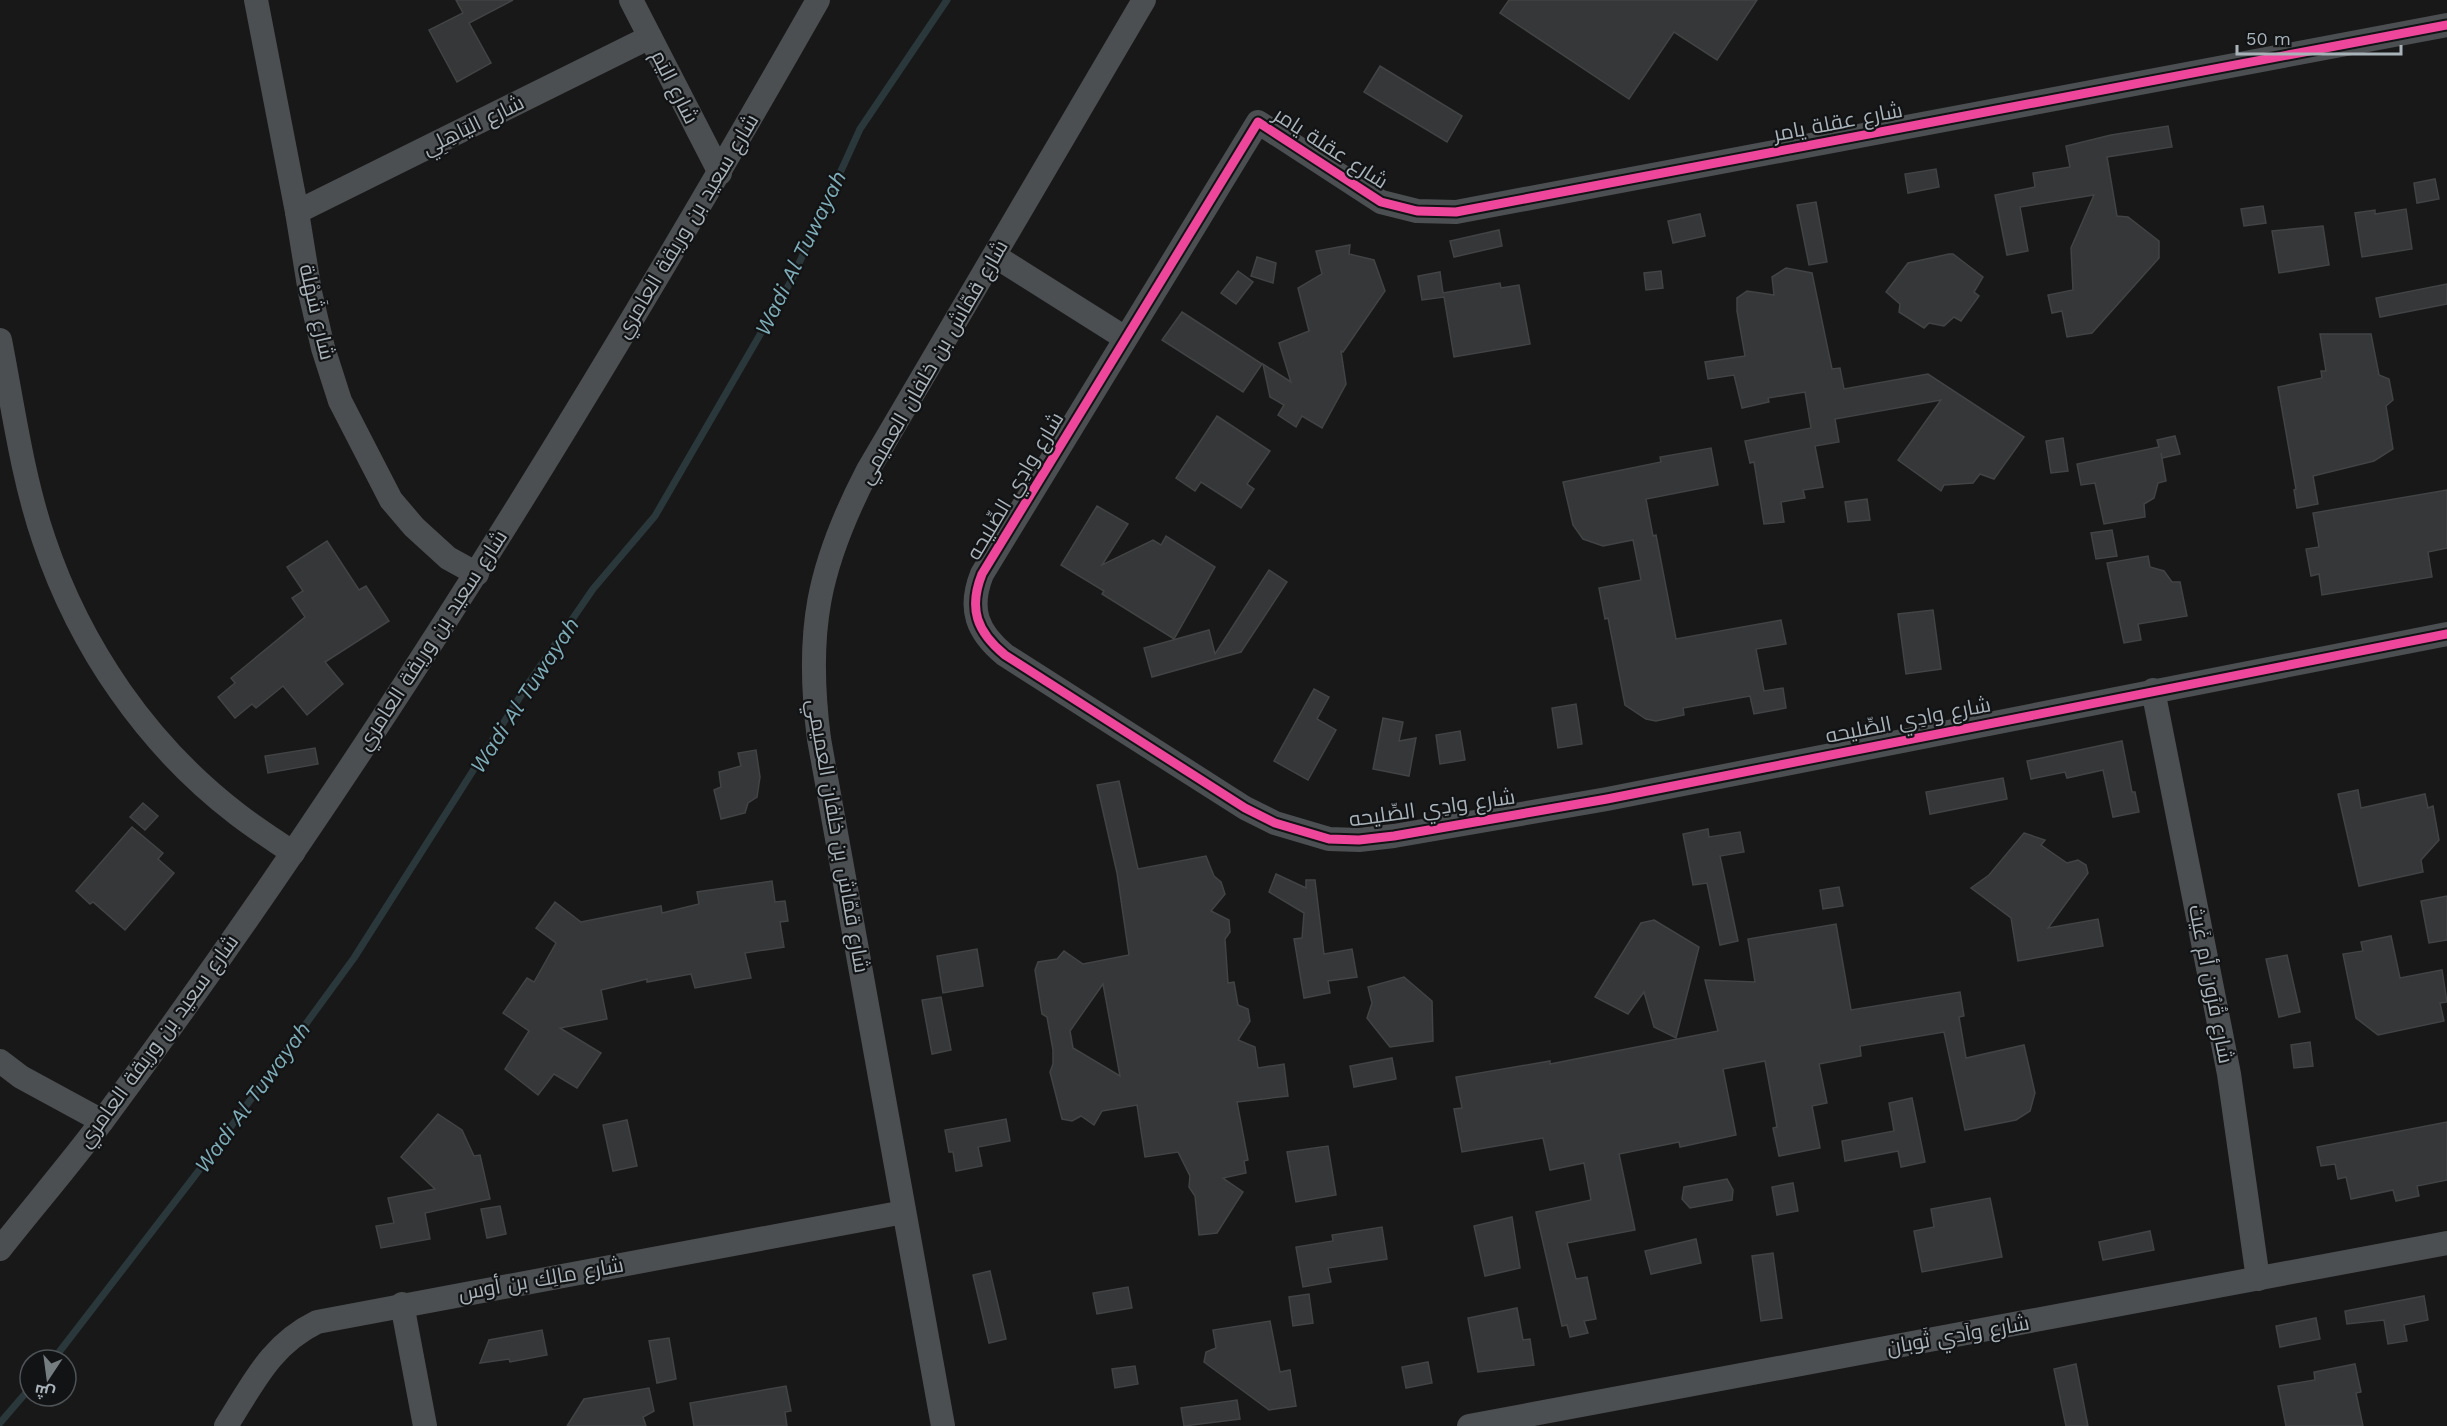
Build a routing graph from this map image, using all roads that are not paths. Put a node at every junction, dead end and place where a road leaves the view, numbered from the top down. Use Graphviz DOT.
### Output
graph roads {
  1 [pos="256,0"];
  2 [pos="631,0"];
  3 [pos="818,0"];
  4 [pos="1144,0"];
  5 [pos="2447,25"];
  6 [pos="650,37"];
  7 [pos="1258,122"];
  8 [pos="720,173"];
  9 [pos="297,212"];
  10 [pos="995,256"];
  11 [pos="1125,338"];
  12 [pos="0,340"];
  13 [pos="477,574"];
  14 [pos="2447,634"];
  15 [pos="2153,690"];
  16 [pos="293,853"];
  17 [pos="0,1061"];
  18 [pos="102,1121"];
  19 [pos="904,1212"];
  20 [pos="2447,1244"];
  21 [pos="0,1249"];
  22 [pos="2258,1279"];
  23 [pos="402,1304"];
  24 [pos="226,1426"];
  25 [pos="425,1426"];
  26 [pos="943,1426"];
  27 [pos="1469,1426"];
  1 -- 9 [label="street, شارع شَهْلة"];
  2 -- 6 [label="street, شارع اليَم"];
  3 -- 8 [label="street, شارع سعيد بن وريقة العامري"];
  4 -- 10 [label="street, شارع قمّاش بن خلفان العميمي"];
  5 -- 7 [label="street, شارع عقلة يامر"];
  6 -- 8 [label="street, شارع اليَم"];
  6 -- 9 [label="street, شارع اليَاهِلِي"];
  7 -- 11 [label="street, شارع وادِي الصِّليحه"];
  8 -- 13 [label="street, شارع سعيد بن وريقة العامري"];
  9 -- 13 [label="street, شارع شَهْلة"];
  10 -- 11 [label="street"];
  10 -- 19 [label="street, شارع قمّاش بن خلفان العميمي"];
  11 -- 15 [label="street, شارع وادِي الصِّليحه"];
  12 -- 16 [label="street"];
  13 -- 16 [label="street, شارع سعيد بن وريقة العامري"];
  14 -- 15 [label="street, شارع وادِي الصِّليحه"];
  15 -- 22 [label="street, شارع قُرُون أم غَيث"];
  16 -- 18 [label="street, شارع سعيد بن وريقة العامري"];
  17 -- 18 [label="street"];
  18 -- 21 [label="street, شارع سعيد بن وريقة العامري"];
  19 -- 23 [label="street, شارع مالِك بن أوس"];
  19 -- 26 [label="street, شارع قمّاش بن خلفان العميمي"];
  20 -- 22 [label="street, شارع واَدي ثَوبان"];
  22 -- 27 [label="street, شارع واَدي ثَوبان"];
  23 -- 24 [label="street, شارع مالِك بن أوس"];
  23 -- 25 [label="street"];
}
